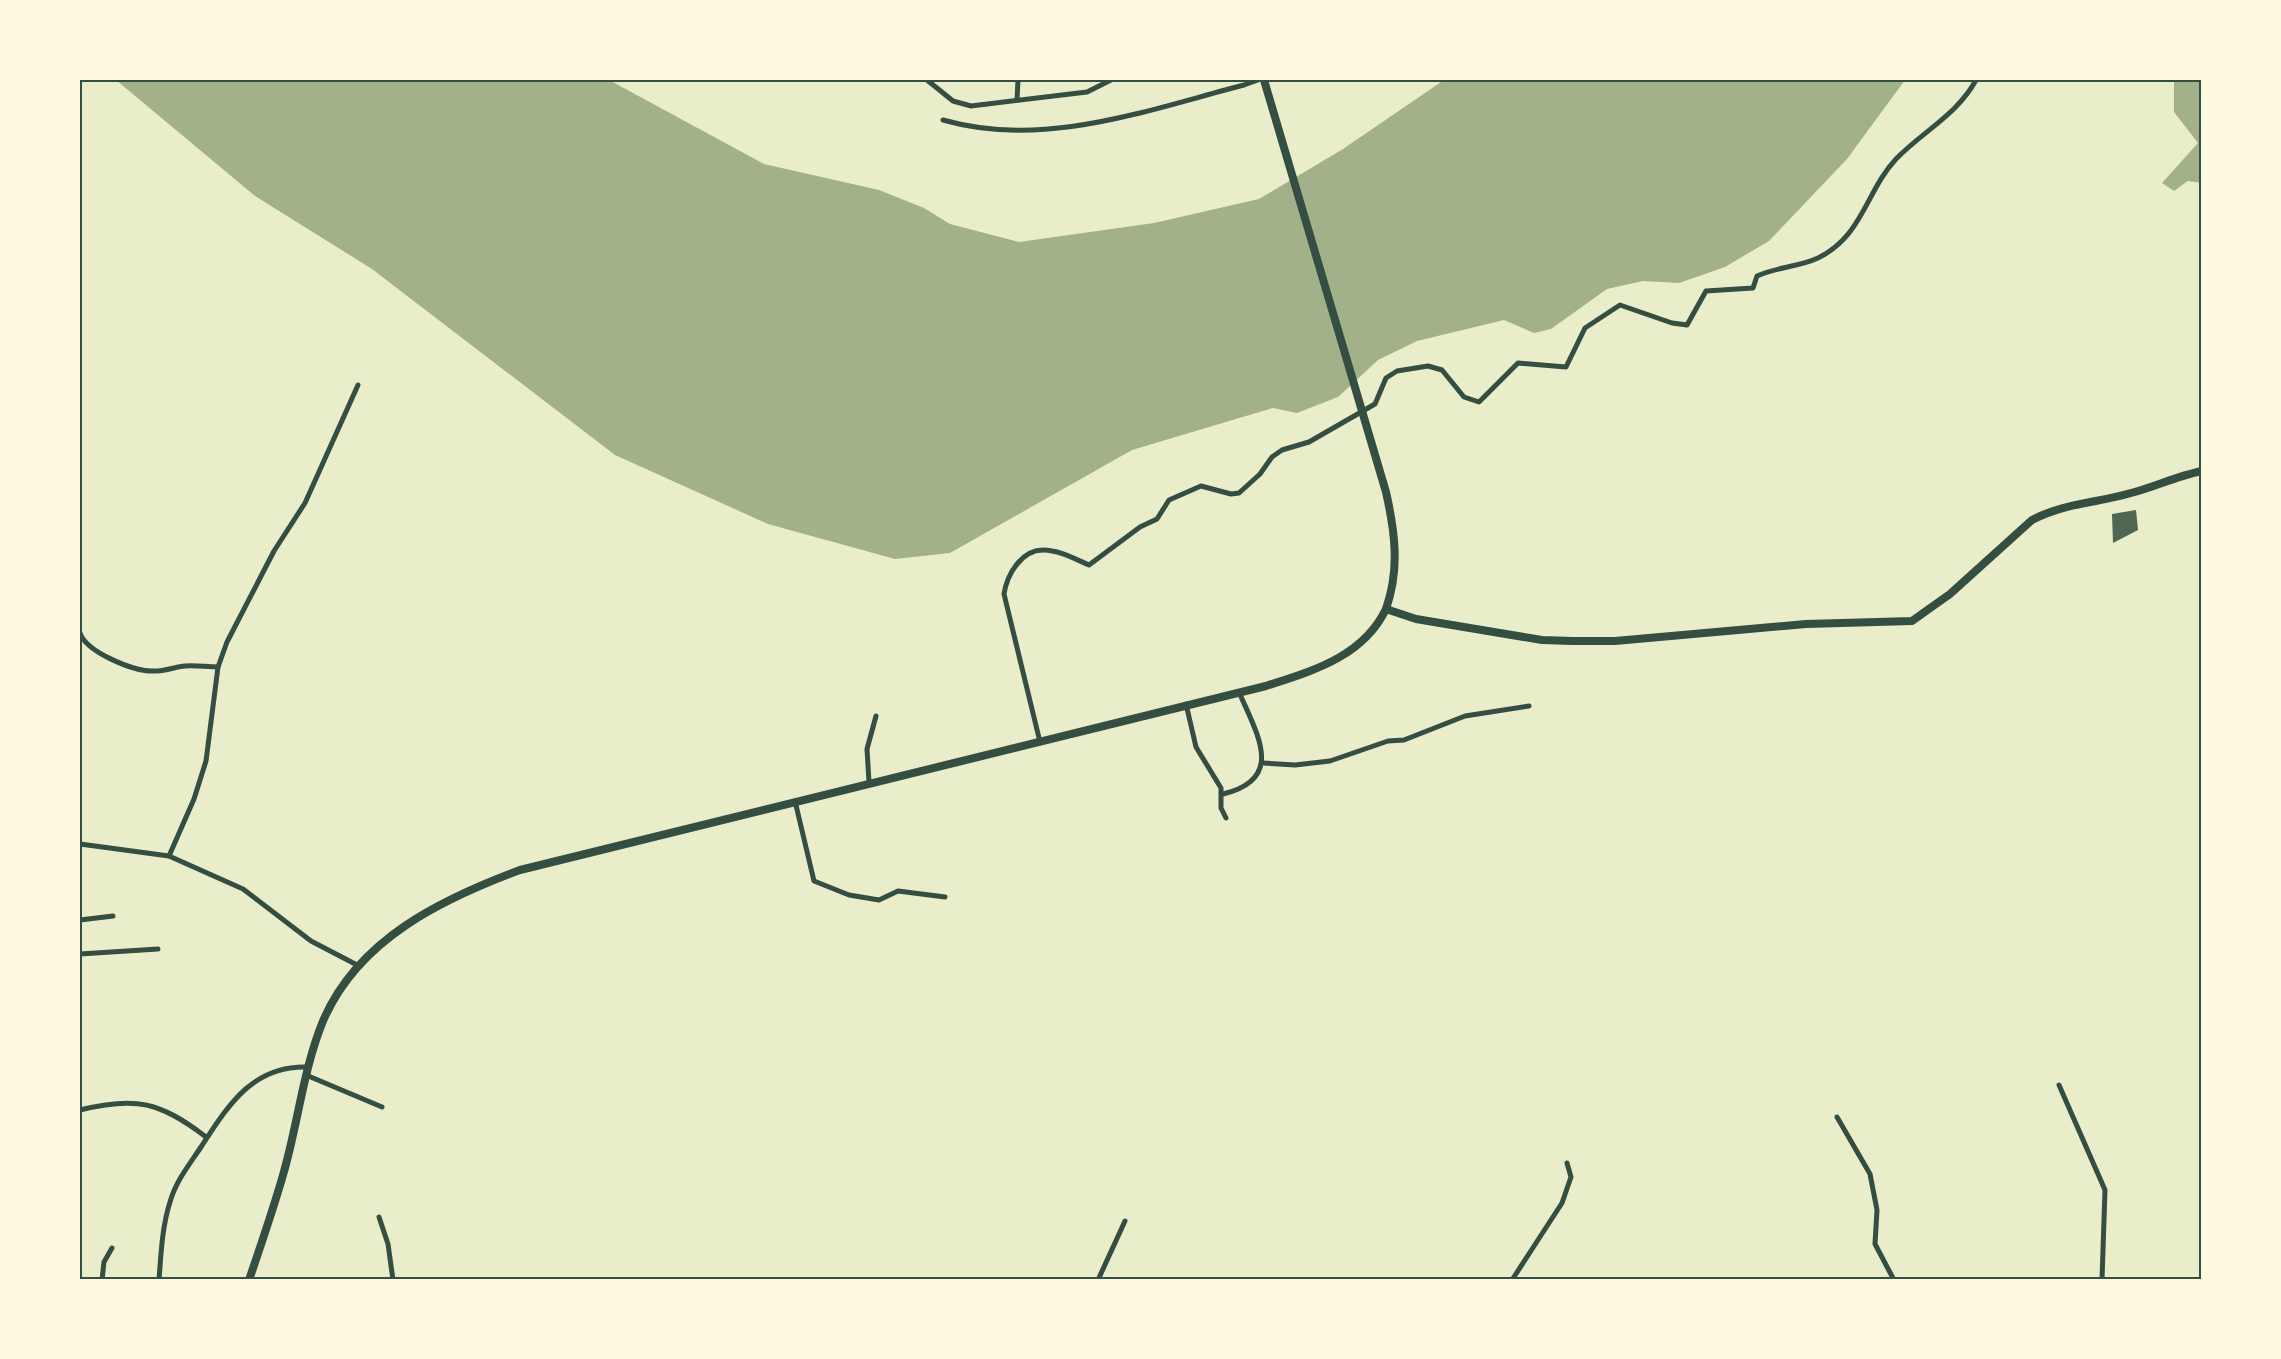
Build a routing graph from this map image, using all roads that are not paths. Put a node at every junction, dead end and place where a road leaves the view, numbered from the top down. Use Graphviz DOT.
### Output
graph roads {
  1 [pos="927,80"];
  2 [pos="1018,80"];
  3 [pos="1111,80"];
  4 [pos="1258,80"];
  5 [pos="1263,80"];
  6 [pos="1976,80"];
  7 [pos="1017,100"];
  8 [pos="943,120"];
  9 [pos="358,385"];
  10 [pos="1364,412"];
  11 [pos="2202,471"];
  12 [pos="1386,609"];
  13 [pos="80,633"];
  14 [pos="218,667"];
  15 [pos="1239,692"];
  16 [pos="1186,704"];
  17 [pos="1529,706"];
  18 [pos="876,716"];
  19 [pos="1040,742"];
  20 [pos="1263,763"];
  21 [pos="869,782"];
  22 [pos="1223,794"];
  23 [pos="795,801"];
  24 [pos="1226,818"];
  25 [pos="80,844"];
  26 [pos="169,856"];
  27 [pos="945,897"];
  28 [pos="113,916"];
  29 [pos="80,920"];
  30 [pos="158,949"];
  31 [pos="80,954"];
  32 [pos="359,966"];
  33 [pos="307,1071"];
  34 [pos="2059,1084"];
  35 [pos="382,1107"];
  36 [pos="80,1110"];
  37 [pos="1837,1117"];
  38 [pos="206,1137"];
  39 [pos="1567,1163"];
  40 [pos="379,1217"];
  41 [pos="1125,1221"];
  42 [pos="112,1248"];
  43 [pos="102,1280"];
  44 [pos="159,1280"];
  45 [pos="249,1280"];
  46 [pos="393,1280"];
  47 [pos="1098,1280"];
  48 [pos="1512,1280"];
  49 [pos="1894,1280"];
  50 [pos="2102,1280"];
  1 -- 7 [label="street"];
  2 -- 7 [label="street"];
  3 -- 7 [label="street"];
  4 -- 8 [label="street"];
  5 -- 10 [label="main road"];
  6 -- 10 [label="street"];
  9 -- 14 [label="street"];
  10 -- 12 [label="main road"];
  10 -- 19 [label="street"];
  11 -- 12 [label="main road"];
  12 -- 15 [label="main road"];
  13 -- 14 [label="street"];
  14 -- 26 [label="street"];
  15 -- 16 [label="main road"];
  15 -- 20 [label="street"];
  16 -- 19 [label="main road"];
  16 -- 22 [label="street"];
  17 -- 20 [label="street"];
  18 -- 21 [label="street"];
  19 -- 21 [label="main road"];
  20 -- 22 [label="street"];
  21 -- 23 [label="main road"];
  22 -- 24 [label="street"];
  23 -- 27 [label="street"];
  23 -- 32 [label="main road"];
  25 -- 26 [label="street"];
  26 -- 32 [label="street"];
  28 -- 29 [label="street"];
  30 -- 31 [label="street"];
  32 -- 33 [label="main road"];
  33 -- 35 [label="street"];
  33 -- 38 [label="street"];
  33 -- 45 [label="main road"];
  34 -- 50 [label="street"];
  36 -- 38 [label="street"];
  37 -- 49 [label="street"];
  38 -- 44 [label="street"];
  39 -- 48 [label="street"];
  40 -- 46 [label="street"];
  41 -- 47 [label="street"];
  42 -- 43 [label="street"];
}
